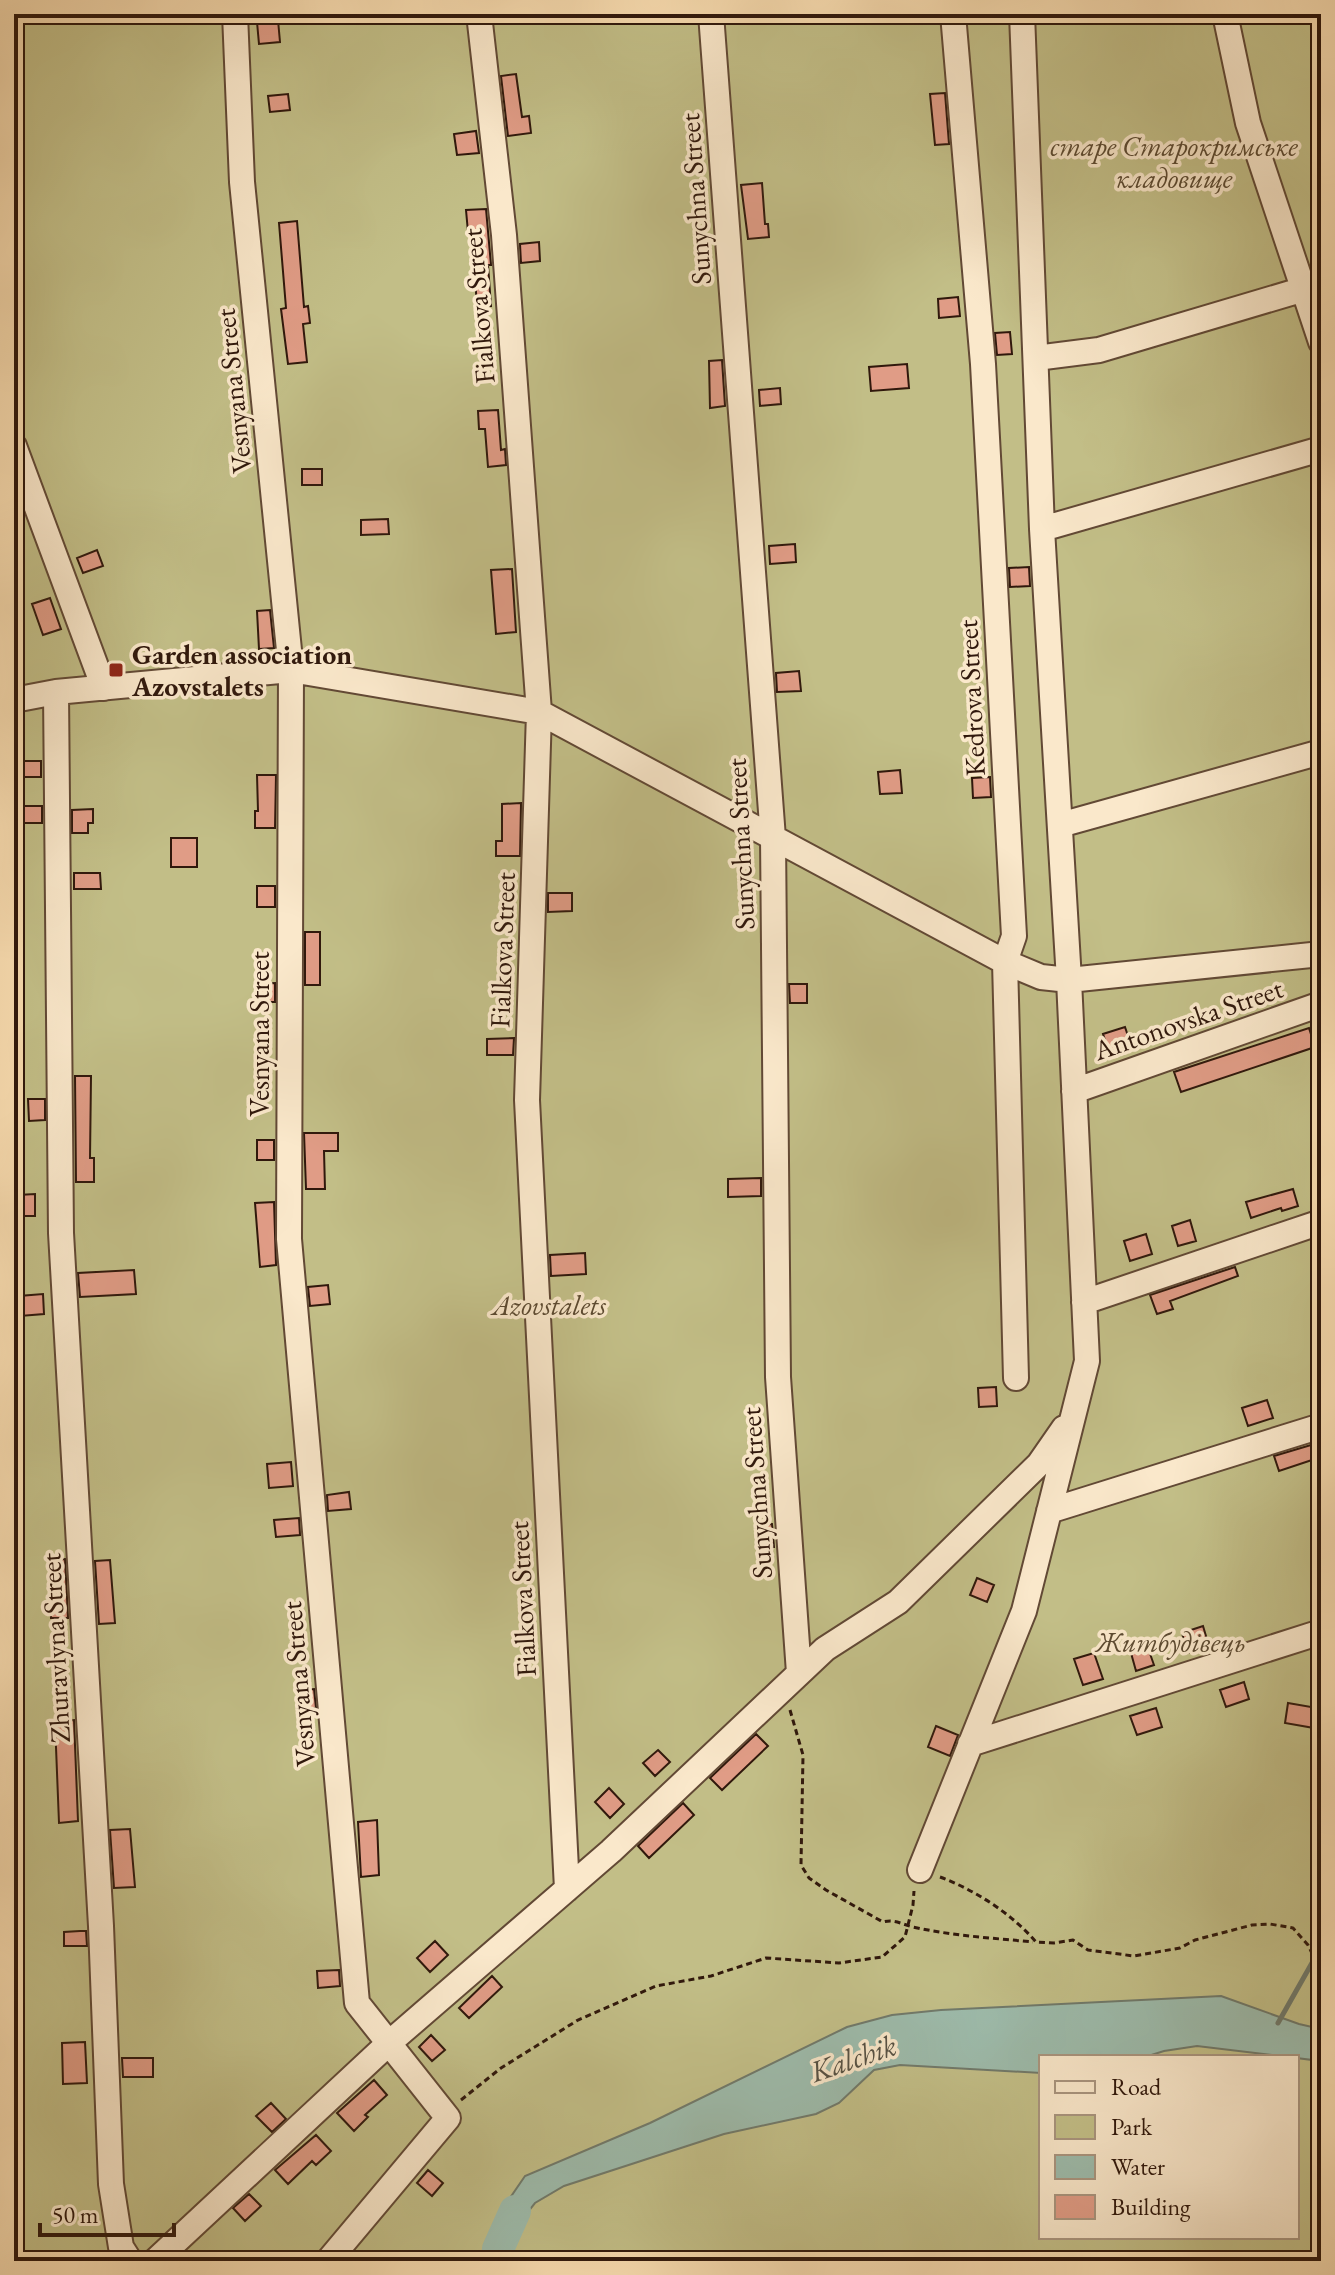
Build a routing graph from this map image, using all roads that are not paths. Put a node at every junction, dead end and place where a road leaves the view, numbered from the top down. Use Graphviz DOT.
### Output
graph roads {
  1 [pos="235,14"];
  2 [pos="479,14"];
  3 [pos="711,14"];
  4 [pos="953,14"];
  5 [pos="1022,14"];
  6 [pos="1225,14"];
  7 [pos="1312,287"];
  8 [pos="1321,342"];
  9 [pos="1036,358"];
  10 [pos="14,446"];
  11 [pos="1321,449"];
  12 [pos="1042,529"];
  13 [pos="291,670"];
  14 [pos="104,688"];
  15 [pos="56,692"];
  16 [pos="14,700"];
  17 [pos="539,712"];
  18 [pos="1321,752"];
  19 [pos="1060,825"];
  20 [pos="773,838"];
  21 [pos="1321,954"];
  22 [pos="1005,962"];
  23 [pos="1069,980"];
  24 [pos="1321,1004"];
  25 [pos="1074,1091"];
  26 [pos="1321,1222"];
  27 [pos="1084,1302"];
  28 [pos="1016,1378"];
  29 [pos="1073,1416"];
  30 [pos="1321,1426"];
  31 [pos="1049,1511"];
  32 [pos="1321,1632"];
  33 [pos="792,1680"];
  34 [pos="970,1744"];
  35 [pos="920,1870"];
  36 [pos="567,1889"];
  37 [pos="389,2043"];
  38 [pos="130,2261"];
  39 [pos="155,2261"];
  40 [pos="328,2261"];
  1 -- 13 [label="street, Vesnyana Street"];
  2 -- 17 [label="street, Fialkova Street"];
  3 -- 20 [label="street, Sunychna Street"];
  4 -- 22 [label="street, Kedrova Street"];
  5 -- 9 [label="street"];
  6 -- 7 [label="street"];
  7 -- 8 [label="street"];
  7 -- 9 [label="street"];
  9 -- 12 [label="street"];
  10 -- 14 [label="street"];
  11 -- 12 [label="street"];
  12 -- 19 [label="street"];
  13 -- 14 [label="street"];
  13 -- 17 [label="street"];
  13 -- 37 [label="street, Vesnyana Street"];
  14 -- 15 [label="street"];
  15 -- 16 [label="street"];
  15 -- 38 [label="street, Zhuravlyna Street"];
  17 -- 20 [label="street"];
  17 -- 36 [label="street, Fialkova Street"];
  18 -- 19 [label="street"];
  19 -- 23 [label="street"];
  20 -- 22 [label="street"];
  20 -- 33 [label="street, Sunychna Street"];
  21 -- 23 [label="street"];
  22 -- 23 [label="street"];
  22 -- 28 [label="street, Kedrova Street"];
  23 -- 25 [label="street"];
  24 -- 25 [label="street, Antonovska Street"];
  25 -- 27 [label="street"];
  26 -- 27 [label="street"];
  27 -- 29 [label="street"];
  29 -- 31 [label="street"];
  29 -- 33 [label="street"];
  30 -- 31 [label="street"];
  31 -- 34 [label="street"];
  32 -- 34 [label="street"];
  33 -- 36 [label="street"];
  34 -- 35 [label="street"];
  36 -- 37 [label="street"];
  37 -- 39 [label="street"];
  37 -- 40 [label="street, Vesnyana Street"];
}
